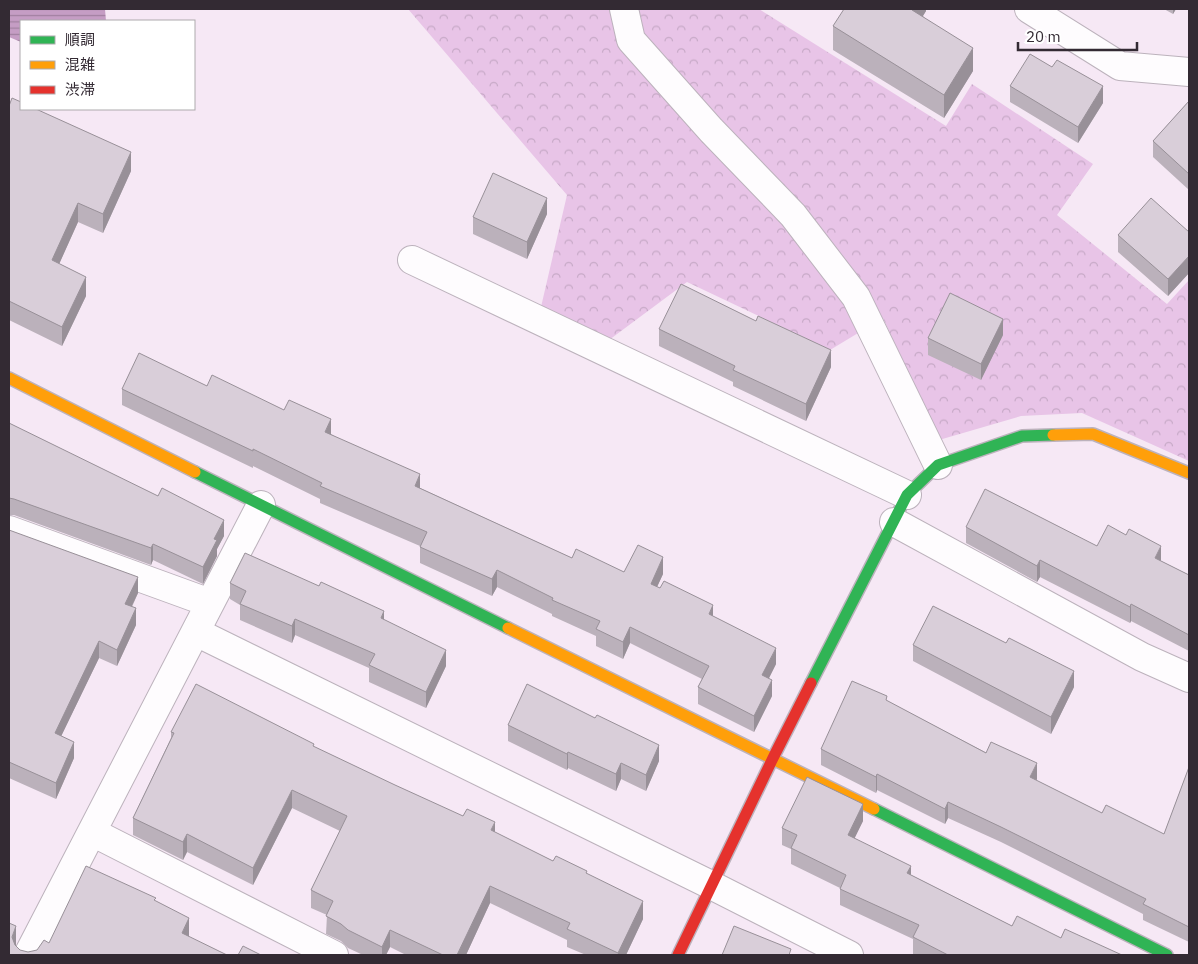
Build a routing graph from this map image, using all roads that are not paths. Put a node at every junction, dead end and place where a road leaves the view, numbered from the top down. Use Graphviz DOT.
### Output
graph roads {
  1 [pos="624,9"];
  2 [pos="1029,9"];
  3 [pos="1189,72"];
  4 [pos="412,260"];
  5 [pos="9,378"];
  6 [pos="938,465"];
  7 [pos="1189,473"];
  8 [pos="908,495"];
  9 [pos="261,506"];
  10 [pos="894,522"];
  11 [pos="9,530"];
  12 [pos="210,603"];
  13 [pos="196,632"];
  14 [pos="1189,678"];
  15 [pos="773,758"];
  16 [pos="92,832"];
  17 [pos="711,885"];
  18 [pos="28,955"];
  19 [pos="334,955"];
  20 [pos="678,955"];
  21 [pos="849,955"];
  22 [pos="1167,955"];
  1 -- 6 [label="street"];
  2 -- 3 [label="street"];
  4 -- 8 [label="street"];
  5 -- 9 [label="street"];
  6 -- 7 [label="street"];
  6 -- 8 [label="street"];
  8 -- 10 [label="street"];
  9 -- 12 [label="street"];
  9 -- 15 [label="street"];
  10 -- 14 [label="street"];
  10 -- 15 [label="street"];
  11 -- 12 [label="street"];
  12 -- 13 [label="street"];
  13 -- 16 [label="street"];
  13 -- 17 [label="street"];
  15 -- 17 [label="street"];
  15 -- 22 [label="street"];
  16 -- 18 [label="street"];
  16 -- 19 [label="street"];
  17 -- 20 [label="street"];
  17 -- 21 [label="street"];
}
